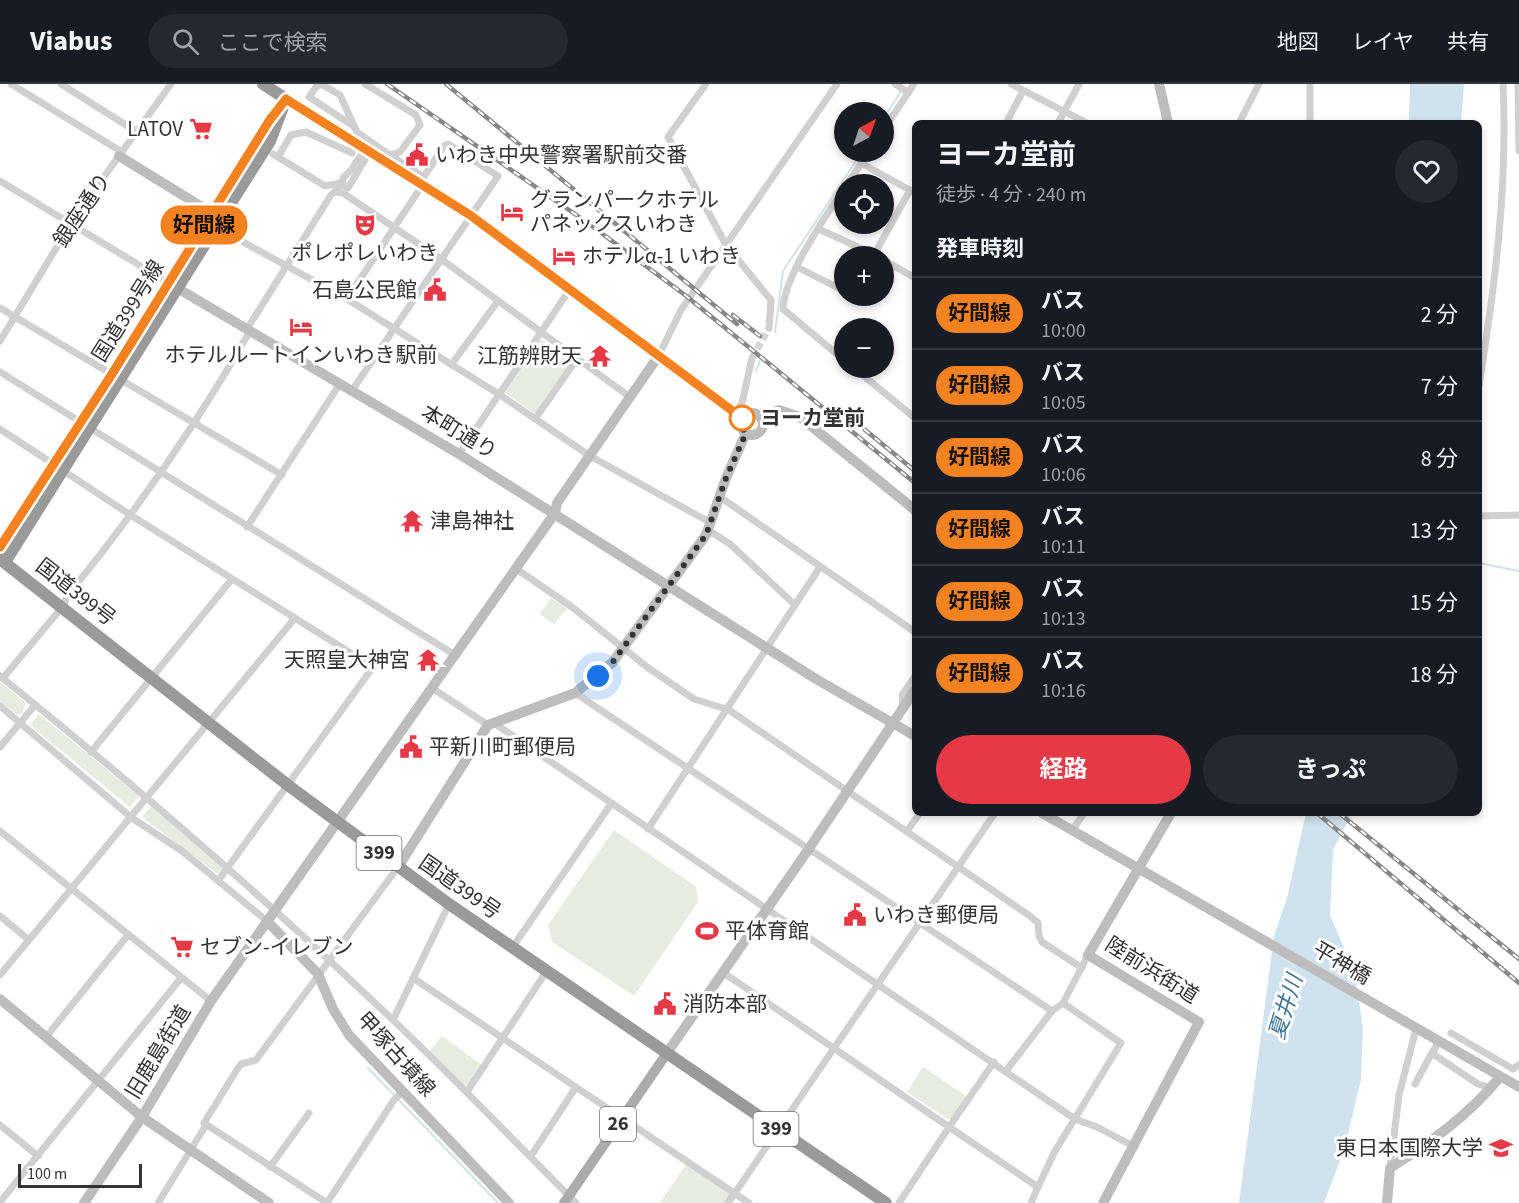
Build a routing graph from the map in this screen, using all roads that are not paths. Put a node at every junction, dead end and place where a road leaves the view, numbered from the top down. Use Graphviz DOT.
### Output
graph roads {
  1 [pos="11,84"];
  2 [pos="61,84"];
  3 [pos="171,84"];
  4 [pos="263,84"];
  5 [pos="365,84"];
  6 [pos="705,84"];
  7 [pos="837,84"];
  8 [pos="914,84"];
  9 [pos="1011,84"];
  10 [pos="1079,84"];
  11 [pos="1160,84"];
  12 [pos="1259,84"];
  13 [pos="1310,84"];
  14 [pos="1503,84"];
  15 [pos="1518,84"];
  16 [pos="897,85"];
  17 [pos="1023,91"];
  18 [pos="907,92"];
  19 [pos="286,99"];
  20 [pos="1064,112"];
  21 [pos="894,113"];
  22 [pos="1007,120"];
  23 [pos="1060,120"];
  24 [pos="1080,120"];
  25 [pos="1167,120"];
  26 [pos="1242,120"];
  27 [pos="1310,120"];
  28 [pos="355,127"];
  29 [pos="137,132"];
  30 [pos="1519,151"];
  31 [pos="352,153"];
  32 [pos="120,154"];
  33 [pos="365,154"];
  34 [pos="390,155"];
  35 [pos="861,163"];
  36 [pos="854,174"];
  37 [pos="421,180"];
  38 [pos="0,182"];
  39 [pos="342,185"];
  40 [pos="912,190"];
  41 [pos="336,192"];
  42 [pos="912,193"];
  43 [pos="834,205"];
  44 [pos="470,215"];
  45 [pos="214,220"];
  46 [pos="71,224"];
  47 [pos="394,228"];
  48 [pos="819,229"];
  49 [pos="726,245"];
  50 [pos="854,246"];
  51 [pos="881,246"];
  52 [pos="441,259"];
  53 [pos="286,265"];
  54 [pos="894,266"];
  55 [pos="797,267"];
  56 [pos="912,276"];
  57 [pos="173,286"];
  58 [pos="834,286"];
  59 [pos="570,289"];
  60 [pos="347,299"];
  61 [pos="777,299"];
  62 [pos="498,301"];
  63 [pos="0,308"];
  64 [pos="14,317"];
  65 [pos="769,328"];
  66 [pos="248,330"];
  67 [pos="394,330"];
  68 [pos="541,332"];
  69 [pos="0,341"];
  70 [pos="834,352"];
  71 [pos="659,355"];
  72 [pos="752,358"];
  73 [pos="577,359"];
  74 [pos="1482,361"];
  75 [pos="452,364"];
  76 [pos="0,372"];
  77 [pos="116,377"];
  78 [pos="866,378"];
  79 [pos="339,385"];
  80 [pos="351,392"];
  81 [pos="497,393"];
  82 [pos="630,396"];
  83 [pos="739,415"];
  84 [pos="912,416"];
  85 [pos="760,417"];
  86 [pos="535,419"];
  87 [pos="195,423"];
  88 [pos="86,425"];
  89 [pos="0,429"];
  90 [pos="746,433"];
  91 [pos="459,454"];
  92 [pos="591,456"];
  93 [pos="58,468"];
  94 [pos="159,472"];
  95 [pos="282,475"];
  96 [pos="720,497"];
  97 [pos="912,508"];
  98 [pos="555,513"];
  99 [pos="1519,515"];
  100 [pos="132,516"];
  101 [pos="1482,516"];
  102 [pos="709,526"];
  103 [pos="247,527"];
  104 [pos="0,547"];
  105 [pos="2,564"];
  106 [pos="820,567"];
  107 [pos="515,568"];
  108 [pos="232,579"];
  109 [pos="669,586"];
  110 [pos="795,605"];
  111 [pos="63,606"];
  112 [pos="295,618"];
  113 [pos="912,630"];
  114 [pos="624,647"];
  115 [pos="767,649"];
  116 [pos="455,655"];
  117 [pos="1,677"];
  118 [pos="152,677"];
  119 [pos="912,680"];
  120 [pos="432,688"];
  121 [pos="575,693"];
  122 [pos="911,698"];
  123 [pos="35,705"];
  124 [pos="0,706"];
  125 [pos="729,710"];
  126 [pos="211,722"];
  127 [pos="20,723"];
  128 [pos="893,723"];
  129 [pos="491,724"];
  130 [pos="912,734"];
  131 [pos="0,747"];
  132 [pos="91,752"];
  133 [pos="689,770"];
  134 [pos="289,786"];
  135 [pos="848,791"];
  136 [pos="148,798"];
  137 [pos="611,804"];
  138 [pos="918,816"];
  139 [pos="993,816"];
  140 [pos="1047,816"];
  141 [pos="1082,816"];
  142 [pos="1169,816"];
  143 [pos="132,818"];
  144 [pos="338,822"];
  145 [pos="648,829"];
  146 [pos="0,831"];
  147 [pos="907,831"];
  148 [pos="1072,831"];
  149 [pos="808,850"];
  150 [pos="958,866"];
  151 [pos="398,867"];
  152 [pos="227,870"];
  153 [pos="1138,870"];
  154 [pos="218,881"];
  155 [pos="71,890"];
  156 [pos="449,904"];
  157 [pos="767,909"];
  158 [pos="275,910"];
  159 [pos="0,916"];
  160 [pos="267,921"];
  161 [pos="920,924"];
  162 [pos="128,935"];
  163 [pos="29,940"];
  164 [pos="512,948"];
  165 [pos="1088,955"];
  166 [pos="330,960"];
  167 [pos="1082,968"];
  168 [pos="546,972"];
  169 [pos="724,973"];
  170 [pos="318,974"];
  171 [pos="0,975"];
  172 [pos="181,978"];
  173 [pos="413,978"];
  174 [pos="878,984"];
  175 [pos="0,999"];
  176 [pos="211,1001"];
  177 [pos="1063,1003"];
  178 [pos="1052,1011"];
  179 [pos="393,1020"];
  180 [pos="1414,1027"];
  181 [pos="1450,1033"];
  182 [pos="46,1037"];
  183 [pos="503,1039"];
  184 [pos="1436,1046"];
  185 [pos="834,1048"];
  186 [pos="667,1053"];
  187 [pos="1494,1059"];
  188 [pos="994,1062"];
  189 [pos="1519,1065"];
  190 [pos="1487,1070"];
  191 [pos="1006,1071"];
  192 [pos="1500,1077"];
  193 [pos="97,1080"];
  194 [pos="1517,1083"];
  195 [pos="1415,1084"];
  196 [pos="576,1087"];
  197 [pos="1491,1088"];
  198 [pos="402,1092"];
  199 [pos="467,1092"];
  200 [pos="309,1113"];
  201 [pos="142,1117"];
  202 [pos="622,1118"];
  203 [pos="1075,1119"];
  204 [pos="0,1125"];
  205 [pos="206,1125"];
  206 [pos="949,1126"];
  207 [pos="778,1130"];
  208 [pos="1135,1147"];
  209 [pos="191,1151"];
  210 [pos="38,1156"];
  211 [pos="531,1156"];
  212 [pos="270,1167"];
  213 [pos="1390,1168"];
  214 [pos="1038,1187"];
  215 [pos="735,1193"];
  216 [pos="570,1201"];
  217 [pos="0,1202"];
  218 [pos="84,1203"];
  219 [pos="158,1203"];
  220 [pos="269,1203"];
  221 [pos="327,1203"];
  222 [pos="509,1203"];
  223 [pos="728,1203"];
  224 [pos="749,1203"];
  225 [pos="886,1203"];
  226 [pos="899,1203"];
  227 [pos="1031,1203"];
  228 [pos="1104,1203"];
  229 [pos="1387,1203"];
  1 -- 32 [label="street"];
  2 -- 29 [label="street"];
  3 -- 29 [label="street, 銀座通り"];
  4 -- 19 [label="highway"];
  5 -- 34 [label="street"];
  6 -- 49 [label="street"];
  7 -- 49 [label="street"];
  8 -- 18 [label="street"];
  9 -- 17 [label="street"];
  10 -- 20 [label="street"];
  11 -- 25 [label="street"];
  12 -- 26 [label="street"];
  13 -- 27 [label="street"];
  14 -- 74 [label="street"];
  15 -- 30 [label="street"];
  16 -- 18 [label="street"];
  17 -- 20 [label="street"];
  17 -- 22 [label="street"];
  18 -- 21 [label="street"];
  19 -- 33 [label="street"];
  19 -- 45 [label="highway, 国道399号線 / 399"];
  20 -- 23 [label="street"];
  20 -- 24 [label="street"];
  28 -- 28 [label="street"];
  28 -- 34 [label="street"];
  29 -- 32 [label="street, 銀座通り"];
  31 -- 39 [label="street"];
  32 -- 45 [label="street"];
  32 -- 46 [label="street, 銀座通り"];
  33 -- 37 [label="street"];
  33 -- 39 [label="street"];
  33 -- 39 [label="street"];
  34 -- 37 [label="street"];
  35 -- 36 [label="street"];
  35 -- 40 [label="street"];
  37 -- 44 [label="street"];
  37 -- 44 [label="street"];
  37 -- 47 [label="street"];
  38 -- 46 [label="street, 本町通り"];
  39 -- 41 [label="street"];
  41 -- 47 [label="street"];
  41 -- 53 [label="street"];
  42 -- 51 [label="street"];
  43 -- 48 [label="street"];
  44 -- 52 [label="street"];
  44 -- 59 [label="street"];
  45 -- 53 [label="street"];
  45 -- 57 [label="highway, 国道399号線 / 399"];
  46 -- 57 [label="street, 本町通り"];
  46 -- 64 [label="street, 銀座通り"];
  47 -- 52 [label="street"];
  47 -- 60 [label="street"];
  48 -- 50 [label="street"];
  48 -- 55 [label="street"];
  49 -- 61 [label="street"];
  49 -- 71 [label="street"];
  52 -- 62 [label="street"];
  52 -- 67 [label="street"];
  53 -- 60 [label="street"];
  53 -- 66 [label="street"];
  54 -- 56 [label="street"];
  55 -- 58 [label="street"];
  55 -- 61 [label="street"];
  57 -- 66 [label="street, 本町通り"];
  57 -- 77 [label="highway, 国道399号線 / 399"];
  59 -- 68 [label="street"];
  59 -- 71 [label="street"];
  60 -- 67 [label="street"];
  61 -- 65 [label="street"];
  61 -- 70 [label="street"];
  62 -- 68 [label="street"];
  62 -- 75 [label="street"];
  63 -- 64 [label="street"];
  64 -- 69 [label="street, 銀座通り"];
  64 -- 77 [label="street"];
  66 -- 79 [label="street, 本町通り"];
  66 -- 87 [label="street"];
  67 -- 75 [label="street"];
  67 -- 80 [label="street"];
  68 -- 73 [label="street"];
  68 -- 81 [label="street"];
  71 -- 82 [label="street"];
  71 -- 83 [label="street"];
  72 -- 83 [label="street"];
  73 -- 82 [label="street"];
  73 -- 86 [label="street"];
  75 -- 81 [label="street"];
  76 -- 88 [label="street"];
  77 -- 87 [label="street"];
  77 -- 88 [label="highway, 国道399号線 / 399"];
  78 -- 84 [label="street"];
  79 -- 80 [label="street, 本町通り"];
  79 -- 95 [label="street"];
  80 -- 91 [label="street, 本町通り"];
  81 -- 86 [label="street"];
  81 -- 91 [label="street"];
  82 -- 92 [label="street"];
  83 -- 85 [label="street"];
  83 -- 90 [label="street"];
  85 -- 90 [label="street"];
  85 -- 97 [label="street"];
  86 -- 92 [label="street"];
  87 -- 94 [label="street"];
  87 -- 95 [label="street"];
  88 -- 93 [label="highway, 国道399号線 / 399"];
  88 -- 94 [label="street"];
  89 -- 93 [label="street"];
  90 -- 96 [label="street"];
  91 -- 98 [label="street, 本町通り"];
  92 -- 98 [label="street"];
  92 -- 102 [label="street"];
  93 -- 100 [label="street"];
  93 -- 104 [label="highway, 国道399号線 / 399"];
  93 -- 105 [label="highway, 国道399号線 / 399"];
  94 -- 100 [label="street"];
  94 -- 103 [label="street"];
  95 -- 103 [label="street"];
  96 -- 102 [label="street"];
  96 -- 106 [label="street"];
  98 -- 107 [label="street"];
  98 -- 109 [label="street, 本町通り"];
  99 -- 101 [label="street"];
  100 -- 108 [label="street"];
  100 -- 111 [label="street"];
  102 -- 109 [label="street"];
  102 -- 110 [label="street"];
  103 -- 116 [label="street"];
  105 -- 111 [label="highway, 国道399号 / 399"];
  106 -- 110 [label="street"];
  106 -- 113 [label="street"];
  107 -- 114 [label="street"];
  107 -- 116 [label="street"];
  108 -- 112 [label="street"];
  108 -- 118 [label="street"];
  109 -- 114 [label="street"];
  109 -- 115 [label="street, 本町通り"];
  110 -- 115 [label="street"];
  111 -- 117 [label="street"];
  111 -- 118 [label="highway, 国道399号 / 399"];
  112 -- 126 [label="street"];
  112 -- 134 [label="street"];
  114 -- 121 [label="street"];
  114 -- 125 [label="street"];
  115 -- 125 [label="street"];
  115 -- 128 [label="street, 本町通り"];
  116 -- 120 [label="street"];
  117 -- 123 [label="street"];
  118 -- 126 [label="highway, 国道399号 / 399"];
  118 -- 132 [label="street"];
  119 -- 122 [label="street"];
  120 -- 129 [label="street"];
  120 -- 144 [label="street"];
  121 -- 129 [label="street"];
  121 -- 133 [label="street"];
  122 -- 128 [label="street"];
  123 -- 127 [label="street"];
  123 -- 132 [label="street"];
  124 -- 127 [label="street"];
  125 -- 133 [label="street"];
  125 -- 135 [label="street"];
  126 -- 134 [label="highway, 国道399号 / 399"];
  126 -- 136 [label="street"];
  127 -- 131 [label="street"];
  127 -- 143 [label="street"];
  128 -- 130 [label="street"];
  128 -- 135 [label="street"];
  129 -- 137 [label="street"];
  129 -- 151 [label="street"];
  132 -- 136 [label="street"];
  133 -- 145 [label="street"];
  133 -- 149 [label="street"];
  134 -- 144 [label="highway, 国道399号 / 399"];
  134 -- 152 [label="street"];
  135 -- 147 [label="street"];
  135 -- 149 [label="street"];
  136 -- 143 [label="street"];
  136 -- 152 [label="street"];
  137 -- 145 [label="street"];
  137 -- 164 [label="street"];
  138 -- 147 [label="street"];
  139 -- 150 [label="street"];
  140 -- 148 [label="street"];
  141 -- 148 [label="street"];
  142 -- 153 [label="street, 陸前浜街道"];
  143 -- 154 [label="street"];
  143 -- 155 [label="street"];
  144 -- 151 [label="highway, 国道399号 / 399"];
  144 -- 158 [label="street"];
  145 -- 157 [label="street"];
  146 -- 155 [label="street"];
  147 -- 150 [label="street"];
  148 -- 153 [label="street"];
  149 -- 157 [label="street"];
  149 -- 161 [label="street"];
  150 -- 161 [label="street"];
  150 -- 167 [label="street"];
  151 -- 156 [label="highway, 国道399号 / 399"];
  151 -- 166 [label="street"];
  152 -- 154 [label="street"];
  152 -- 158 [label="street"];
  153 -- 165 [label="street, 陸前浜街道"];
  153 -- 180 [label="street, 平神橋"];
  154 -- 160 [label="street"];
  155 -- 162 [label="street"];
  155 -- 163 [label="street"];
  156 -- 164 [label="highway, 国道399号 / 399"];
  156 -- 173 [label="street"];
  157 -- 169 [label="street"];
  157 -- 174 [label="street"];
  158 -- 160 [label="street, 旧鹿島街道"];
  158 -- 166 [label="street"];
  159 -- 163 [label="street"];
  160 -- 170 [label="street, 甲塚古墳線"];
  160 -- 176 [label="street, 旧鹿島街道"];
  161 -- 174 [label="street"];
  161 -- 178 [label="street"];
  162 -- 172 [label="street"];
  162 -- 182 [label="street"];
  163 -- 171 [label="street"];
  164 -- 168 [label="highway, 国道399号 / 399"];
  165 -- 167 [label="street"];
  165 -- 208 [label="street, 陸前浜街道"];
  166 -- 170 [label="street"];
  166 -- 179 [label="street"];
  167 -- 177 [label="street"];
  168 -- 183 [label="street"];
  168 -- 186 [label="highway, 国道399号 / 399"];
  169 -- 185 [label="street"];
  169 -- 186 [label="street"];
  170 -- 198 [label="street, 甲塚古墳線"];
  170 -- 205 [label="street"];
  172 -- 176 [label="street"];
  172 -- 193 [label="street"];
  173 -- 179 [label="street"];
  173 -- 183 [label="street"];
  174 -- 185 [label="street"];
  174 -- 188 [label="street"];
  175 -- 182 [label="street"];
  176 -- 201 [label="street, 旧鹿島街道"];
  177 -- 178 [label="street"];
  177 -- 203 [label="street"];
  178 -- 191 [label="street"];
  179 -- 199 [label="street"];
  180 -- 184 [label="street, 平神橋"];
  180 -- 213 [label="street"];
  181 -- 187 [label="street"];
  182 -- 193 [label="street"];
  183 -- 196 [label="street"];
  183 -- 199 [label="street"];
  184 -- 190 [label="street, 平神橋"];
  184 -- 195 [label="street"];
  184 -- 197 [label="street"];
  185 -- 206 [label="street"];
  185 -- 207 [label="street"];
  186 -- 202 [label="main road, 26"];
  186 -- 207 [label="highway, 国道399号 / 399"];
  187 -- 189 [label="street"];
  187 -- 190 [label="street"];
  188 -- 191 [label="street"];
  188 -- 206 [label="street"];
  190 -- 192 [label="street, 平神橋"];
  191 -- 203 [label="street"];
  192 -- 194 [label="street, 平神橋"];
  192 -- 197 [label="street"];
  193 -- 201 [label="street"];
  193 -- 210 [label="street"];
  196 -- 202 [label="street"];
  196 -- 211 [label="street"];
  197 -- 213 [label="street"];
  198 -- 221 [label="street"];
  198 -- 222 [label="street, 甲塚古墳線"];
  199 -- 211 [label="street"];
  200 -- 212 [label="street"];
  201 -- 209 [label="street"];
  201 -- 218 [label="street, 旧鹿島街道"];
  202 -- 215 [label="street"];
  202 -- 216 [label="main road, 26"];
  203 -- 208 [label="street"];
  203 -- 214 [label="street"];
  204 -- 210 [label="street"];
  205 -- 209 [label="street"];
  205 -- 212 [label="street"];
  206 -- 214 [label="street"];
  206 -- 226 [label="street"];
  207 -- 215 [label="street"];
  207 -- 225 [label="highway, 国道399号 / 399"];
  208 -- 228 [label="street, 陸前浜街道"];
  209 -- 219 [label="street"];
  209 -- 220 [label="street"];
  210 -- 217 [label="street"];
  211 -- 216 [label="street"];
  212 -- 221 [label="street"];
  213 -- 229 [label="street"];
  214 -- 227 [label="street"];
  215 -- 223 [label="street"];
  215 -- 224 [label="street"];
}
